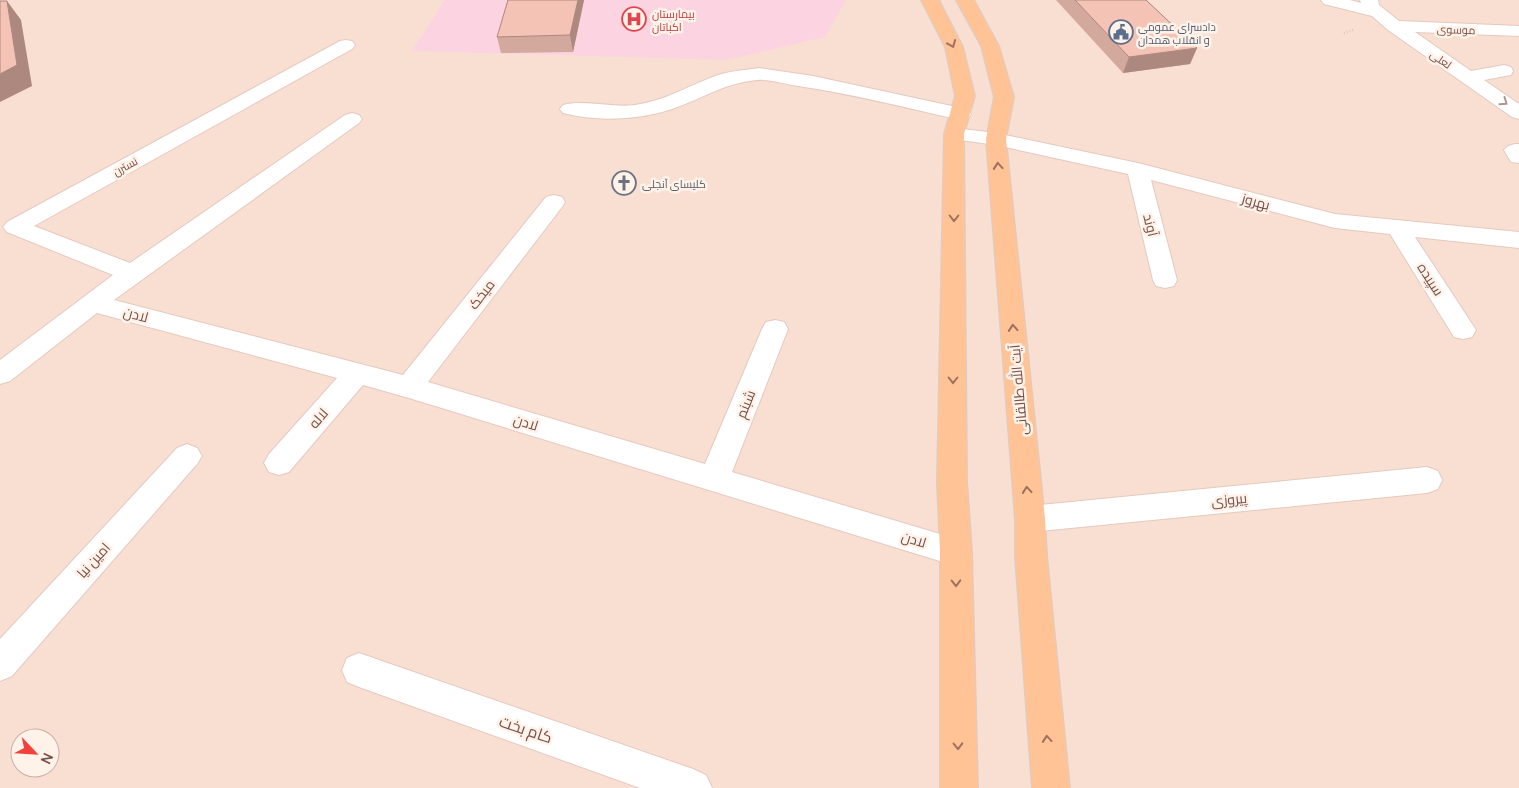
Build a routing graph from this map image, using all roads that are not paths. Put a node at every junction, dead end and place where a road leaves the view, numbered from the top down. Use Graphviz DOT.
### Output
graph roads {
  1 [pos="930,0"];
  2 [pos="965,0"];
  3 [pos="1330,0"];
  4 [pos="1374,7"];
  5 [pos="1394,26"];
  6 [pos="1519,31"];
  7 [pos="346,45"];
  8 [pos="1504,71"];
  9 [pos="1468,77"];
  10 [pos="570,109"];
  11 [pos="1519,112"];
  12 [pos="352,119"];
  13 [pos="958,124"];
  14 [pos="996,139"];
  15 [pos="1519,150"];
  16 [pos="1519,158"];
  17 [pos="1138,170"];
  18 [pos="554,202"];
  19 [pos="1398,229"];
  20 [pos="1519,240"];
  21 [pos="132,273"];
  22 [pos="1165,280"];
  23 [pos="93,303"];
  24 [pos="775,329"];
  25 [pos="1464,330"];
  26 [pos="358,373"];
  27 [pos="0,374"];
  28 [pos="409,387"];
  29 [pos="187,456"];
  30 [pos="279,462"];
  31 [pos="714,479"];
  32 [pos="1427,480"];
  33 [pos="1030,519"];
  34 [pos="956,552"];
  35 [pos="0,664"];
  36 [pos="359,670"];
  37 [pos="693,788"];
  38 [pos="959,788"];
  39 [pos="1051,788"];
  1 -- 13 [label="main road, one-way"];
  2 -- 14 [label="main road, آیت الله طالقانی"];
  3 -- 4 [label="street"];
  4 -- 5 [label="street, لعلی"];
  5 -- 6 [label="street, موسوی"];
  5 -- 9 [label="street, لعلی"];
  7 -- 21 [label="street, نسترن"];
  8 -- 9 [label="street"];
  9 -- 11 [label="street, لعلی, one-way"];
  10 -- 13 [label="street, بهروز"];
  12 -- 21 [label="street, لادن"];
  13 -- 14 [label="street, بهروز"];
  13 -- 34 [label="main road, one-way"];
  14 -- 17 [label="street, بهروز"];
  33 -- 14 [label="main road, آیت الله طالقانی, one-way"];
  15 -- 16 [label="street"];
  17 -- 19 [label="street, بهروز"];
  17 -- 22 [label="street, آوند"];
  18 -- 28 [label="street, میخک"];
  19 -- 20 [label="street, بهروز"];
  19 -- 25 [label="street, سپیده"];
  21 -- 23 [label="street, لادن"];
  23 -- 26 [label="street, لادن"];
  23 -- 27 [label="street, لادن"];
  24 -- 31 [label="street, شبنم"];
  26 -- 28 [label="street, لادن"];
  26 -- 30 [label="street, لاله"];
  28 -- 31 [label="street, لادن"];
  29 -- 35 [label="street, امین نیا"];
  31 -- 34 [label="street, لادن"];
  32 -- 33 [label="street, پیروزی"];
  39 -- 33 [label="main road, آیت الله طالقانی, one-way"];
  34 -- 38 [label="main road, one-way"];
  36 -- 37 [label="street, کام بخت"];
}
